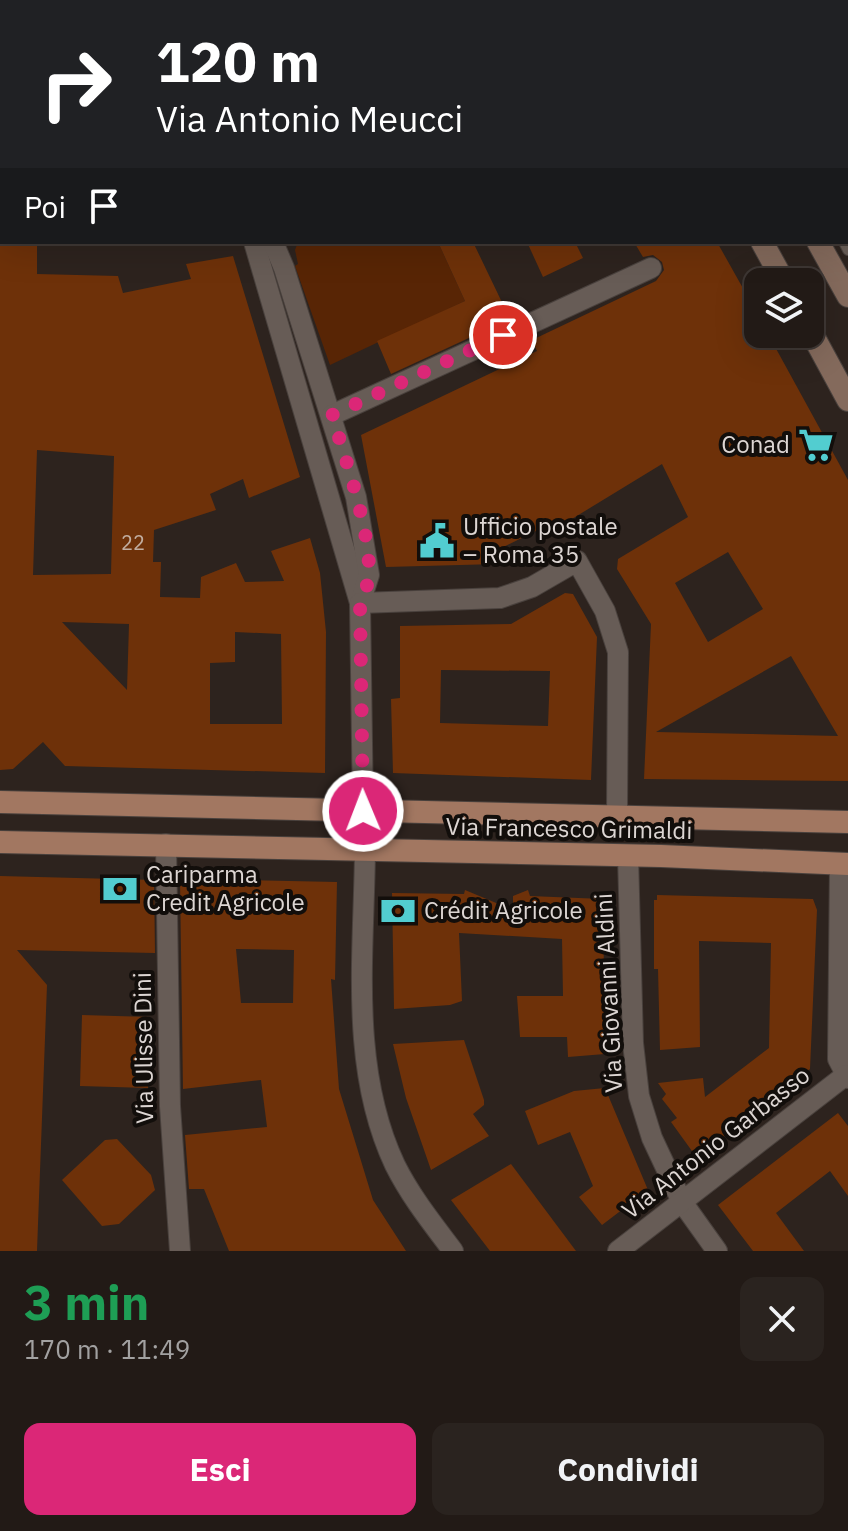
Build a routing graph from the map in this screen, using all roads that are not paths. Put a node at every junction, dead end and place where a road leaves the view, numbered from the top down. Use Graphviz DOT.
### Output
graph roads {
  1 [pos="255,244"];
  2 [pos="274,244"];
  3 [pos="763,244"];
  4 [pos="819,244"];
  5 [pos="651,268"];
  6 [pos="776,268"];
  7 [pos="848,296"];
  8 [pos="820,348"];
  9 [pos="848,400"];
  10 [pos="332,415"];
  11 [pos="360,603"];
  12 [pos="0,802"];
  13 [pos="363,811"];
  14 [pos="617,815"];
  15 [pos="848,822"];
  16 [pos="0,842"];
  17 [pos="166,844"];
  18 [pos="365,850"];
  19 [pos="628,856"];
  20 [pos="844,864"];
  21 [pos="847,1076"];
  22 [pos="682,1202"];
  23 [pos="180,1251"];
  24 [pos="453,1251"];
  25 [pos="618,1251"];
  26 [pos="717,1251"];
  1 -- 11 [label="street"];
  2 -- 10 [label="street"];
  3 -- 6 [label="main road"];
  4 -- 7 [label="main road"];
  5 -- 10 [label="street"];
  8 -- 9 [label="main road"];
  10 -- 11 [label="street"];
  11 -- 13 [label="street"];
  11 -- 14 [label="street"];
  12 -- 13 [label="main road, Via Francesco Grimaldi"];
  13 -- 14 [label="main road, Via Francesco Grimaldi"];
  14 -- 15 [label="main road, Via Francesco Grimaldi"];
  16 -- 17 [label="main road, Via Francesco Grimaldi"];
  17 -- 18 [label="main road, Via Francesco Grimaldi"];
  17 -- 23 [label="street, Via Ulisse Dini"];
  18 -- 19 [label="main road, Via Francesco Grimaldi"];
  18 -- 24 [label="street"];
  19 -- 20 [label="main road, Via Francesco Grimaldi"];
  19 -- 22 [label="street, Via Giovanni Aldini"];
  20 -- 21 [label="street"];
  21 -- 22 [label="street, Via Antonio Garbasso"];
  22 -- 25 [label="street, Via Antonio Garbasso"];
  22 -- 26 [label="street, Via Giovanni Aldini"];
}
